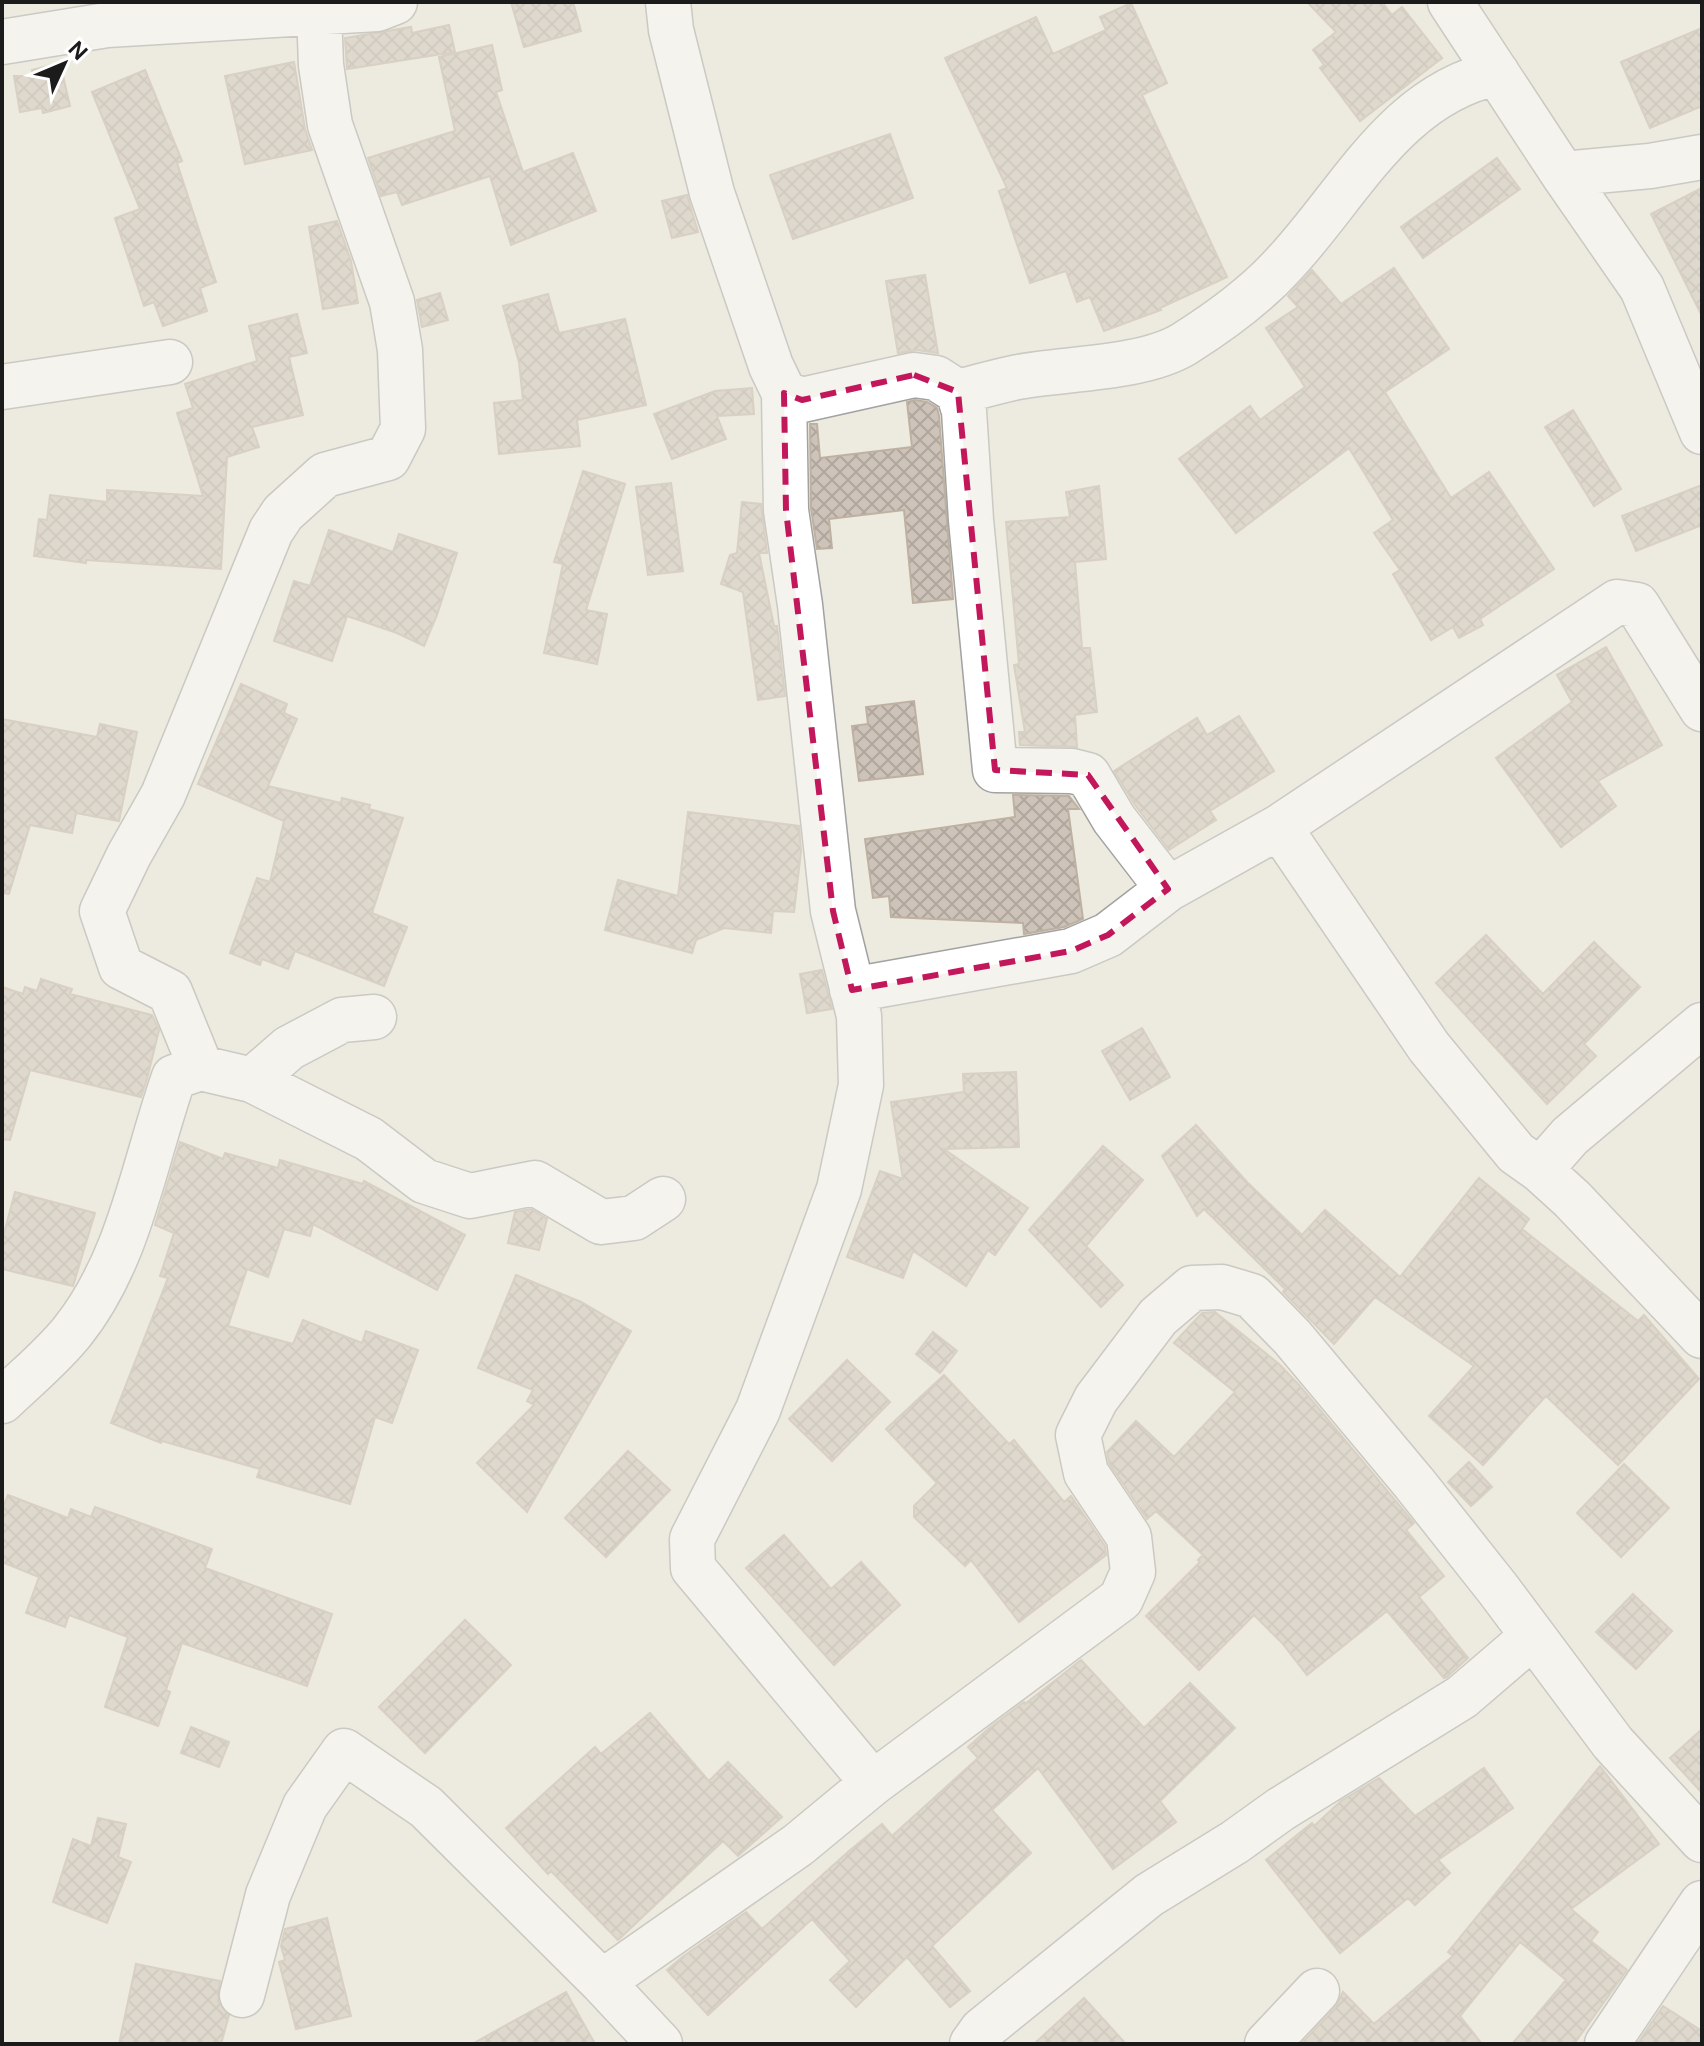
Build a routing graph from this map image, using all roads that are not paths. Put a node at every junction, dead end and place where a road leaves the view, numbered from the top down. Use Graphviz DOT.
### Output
graph roads {
  1 [pos="395,2"];
  2 [pos="668,2"];
  3 [pos="1450,2"];
  4 [pos="319,12"];
  5 [pos="103,14"];
  6 [pos="2,42"];
  7 [pos="1497,73"];
  8 [pos="1702,157"];
  9 [pos="1563,174"];
  10 [pos="170,362"];
  11 [pos="2,387"];
  12 [pos="958,392"];
  13 [pos="784,393"];
  14 [pos="1702,432"];
  15 [pos="1702,709"];
  16 [pos="1279,827"];
  17 [pos="1168,889"];
  18 [pos="852,990"];
  19 [pos="374,1017"];
  20 [pos="1702,1025"];
  21 [pos="201,1068"];
  22 [pos="252,1080"];
  23 [pos="1540,1170"];
  24 [pos="663,1199"];
  25 [pos="1702,1336"];
  26 [pos="2,1401"];
  27 [pos="1533,1636"];
  28 [pos="873,1783"];
  29 [pos="1702,1840"];
  30 [pos="1702,1903"];
  31 [pos="602,1982"];
  32 [pos="1317,1991"];
  33 [pos="242,1995"];
  34 [pos="660,2044"];
  35 [pos="972,2044"];
  36 [pos="1267,2044"];
  37 [pos="1607,2044"];
  1 -- 4 [label="street"];
  2 -- 13 [label="street"];
  3 -- 7 [label="street"];
  4 -- 5 [label="street"];
  4 -- 21 [label="street"];
  5 -- 6 [label="street"];
  7 -- 9 [label="street"];
  7 -- 12 [label="street"];
  8 -- 9 [label="street"];
  9 -- 14 [label="street"];
  10 -- 11 [label="street"];
  12 -- 13 [label="street"];
  12 -- 17 [label="street"];
  13 -- 18 [label="street"];
  15 -- 16 [label="street"];
  16 -- 17 [label="street"];
  16 -- 23 [label="street"];
  17 -- 18 [label="street"];
  18 -- 28 [label="street"];
  19 -- 22 [label="street"];
  20 -- 23 [label="street"];
  21 -- 22 [label="street"];
  21 -- 26 [label="street"];
  22 -- 24 [label="street"];
  23 -- 25 [label="street"];
  27 -- 28 [label="street"];
  27 -- 29 [label="street"];
  27 -- 35 [label="street"];
  28 -- 31 [label="street"];
  30 -- 37 [label="street"];
  31 -- 33 [label="street"];
  31 -- 34 [label="street"];
  32 -- 36 [label="street"];
}
